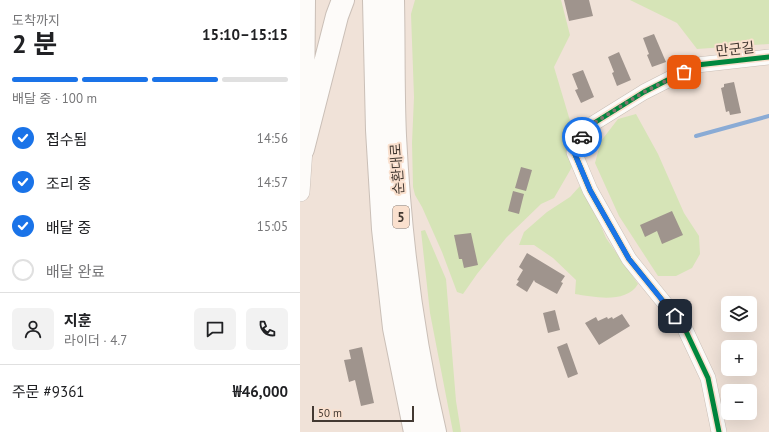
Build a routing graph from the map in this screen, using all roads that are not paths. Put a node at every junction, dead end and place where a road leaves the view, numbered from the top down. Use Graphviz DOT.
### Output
graph roads {
  1 [pos="304,0"];
  2 [pos="374,0"];
  3 [pos="393,0"];
  4 [pos="340,8"];
  5 [pos="769,57"];
  6 [pos="303,149"];
  7 [pos="300,192"];
  8 [pos="415,432"];
  9 [pos="435,432"];
  10 [pos="719,432"];
  1 -- 6 [label="highway"];
  2 -- 8 [label="highway, 순환대로 / 5"];
  3 -- 9 [label="highway, 순환대로 / 5"];
  4 -- 6 [label="highway"];
  5 -- 10 [label="street, 만군길"];
  6 -- 7 [label="street"];
}
